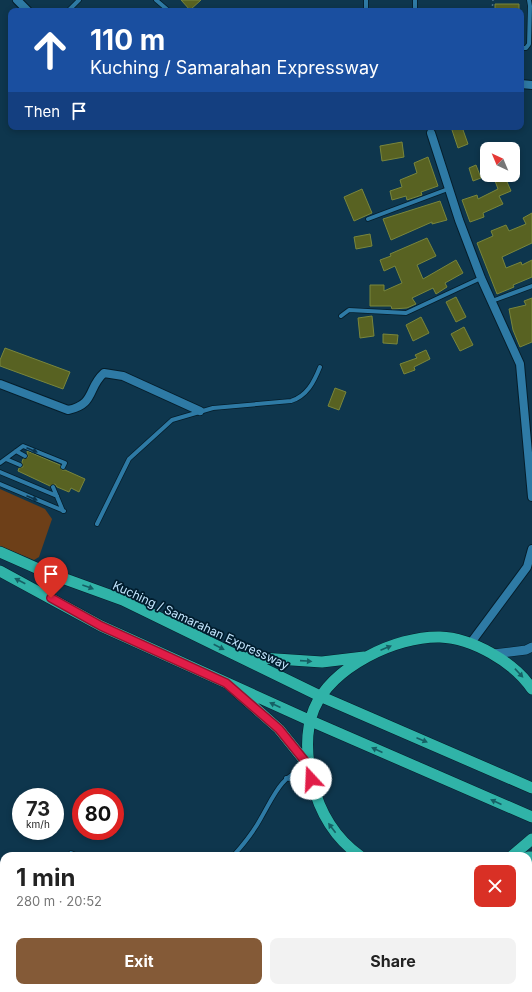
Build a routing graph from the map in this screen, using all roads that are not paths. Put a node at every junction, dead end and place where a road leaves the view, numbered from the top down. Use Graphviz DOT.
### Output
graph roads {
  1 [pos="17,0"];
  2 [pos="79,0"];
  3 [pos="156,0"];
  4 [pos="529,0"];
  5 [pos="25,8"];
  6 [pos="71,8"];
  7 [pos="165,8"];
  8 [pos="524,48"];
  9 [pos="431,133"];
  10 [pos="449,188"];
  11 [pos="368,218"];
  12 [pos="481,278"];
  13 [pos="532,286"];
  14 [pos="492,302"];
  15 [pos="341,316"];
  16 [pos="320,368"];
  17 [pos="0,384"];
  18 [pos="200,411"];
  19 [pos="16,451"];
  20 [pos="25,456"];
  21 [pos="6,459"];
  22 [pos="0,463"];
  23 [pos="20,465"];
  24 [pos="63,467"];
  25 [pos="0,472"];
  26 [pos="0,484"];
  27 [pos="53,487"];
  28 [pos="57,496"];
  29 [pos="532,497"];
  30 [pos="96,524"];
  31 [pos="532,549"];
  32 [pos="0,552"];
  33 [pos="0,571"];
  34 [pos="470,644"];
  35 [pos="532,647"];
  36 [pos="493,654"];
  37 [pos="239,656"];
  38 [pos="368,656"];
  39 [pos="226,683"];
  40 [pos="532,689"];
  41 [pos="322,697"];
  42 [pos="311,721"];
  43 [pos="308,765"];
  44 [pos="286,778"];
  45 [pos="532,788"];
  46 [pos="314,792"];
  47 [pos="532,817"];
  48 [pos="532,839"];
  49 [pos="237,852"];
  50 [pos="356,852"];
  51 [pos="517,852"];
  1 -- 5 [label="street"];
  2 -- 6 [label="lane"];
  3 -- 7 [label="lane"];
  4 -- 8 [label="lane"];
  9 -- 10 [label="street"];
  10 -- 11 [label="lane"];
  10 -- 12 [label="street"];
  12 -- 14 [label="street"];
  12 -- 15 [label="lane"];
  13 -- 14 [label="lane"];
  14 -- 29 [label="street"];
  16 -- 18 [label="lane"];
  17 -- 18 [label="street"];
  18 -- 30 [label="lane"];
  19 -- 20 [label="lane"];
  19 -- 21 [label="lane"];
  19 -- 24 [label="lane, one-way"];
  21 -- 22 [label="lane"];
  21 -- 23 [label="lane"];
  25 -- 28 [label="lane"];
  26 -- 28 [label="lane, one-way"];
  27 -- 28 [label="lane"];
  31 -- 34 [label="street"];
  32 -- 37 [label="highway, Kuching / Samarahan Expressway, one-way"];
  39 -- 33 [label="highway, one-way"];
  34 -- 36 [label="highway"];
  38 -- 34 [label="highway, one-way"];
  35 -- 36 [label="street"];
  36 -- 40 [label="highway, one-way"];
  37 -- 38 [label="highway, one-way"];
  37 -- 41 [label="highway, Kuching / Samarahan Expressway"];
  38 -- 41 [label="highway"];
  42 -- 39 [label="highway, one-way"];
  39 -- 43 [label="highway"];
  41 -- 42 [label="highway"];
  41 -- 45 [label="highway, Kuching / Samarahan Expressway, one-way"];
  42 -- 43 [label="highway"];
  47 -- 42 [label="highway, one-way"];
  43 -- 44 [label="lane"];
  43 -- 46 [label="highway"];
  44 -- 46 [label="lane"];
  44 -- 49 [label="lane"];
  50 -- 46 [label="highway, one-way"];
  48 -- 51 [label="highway"];
}
